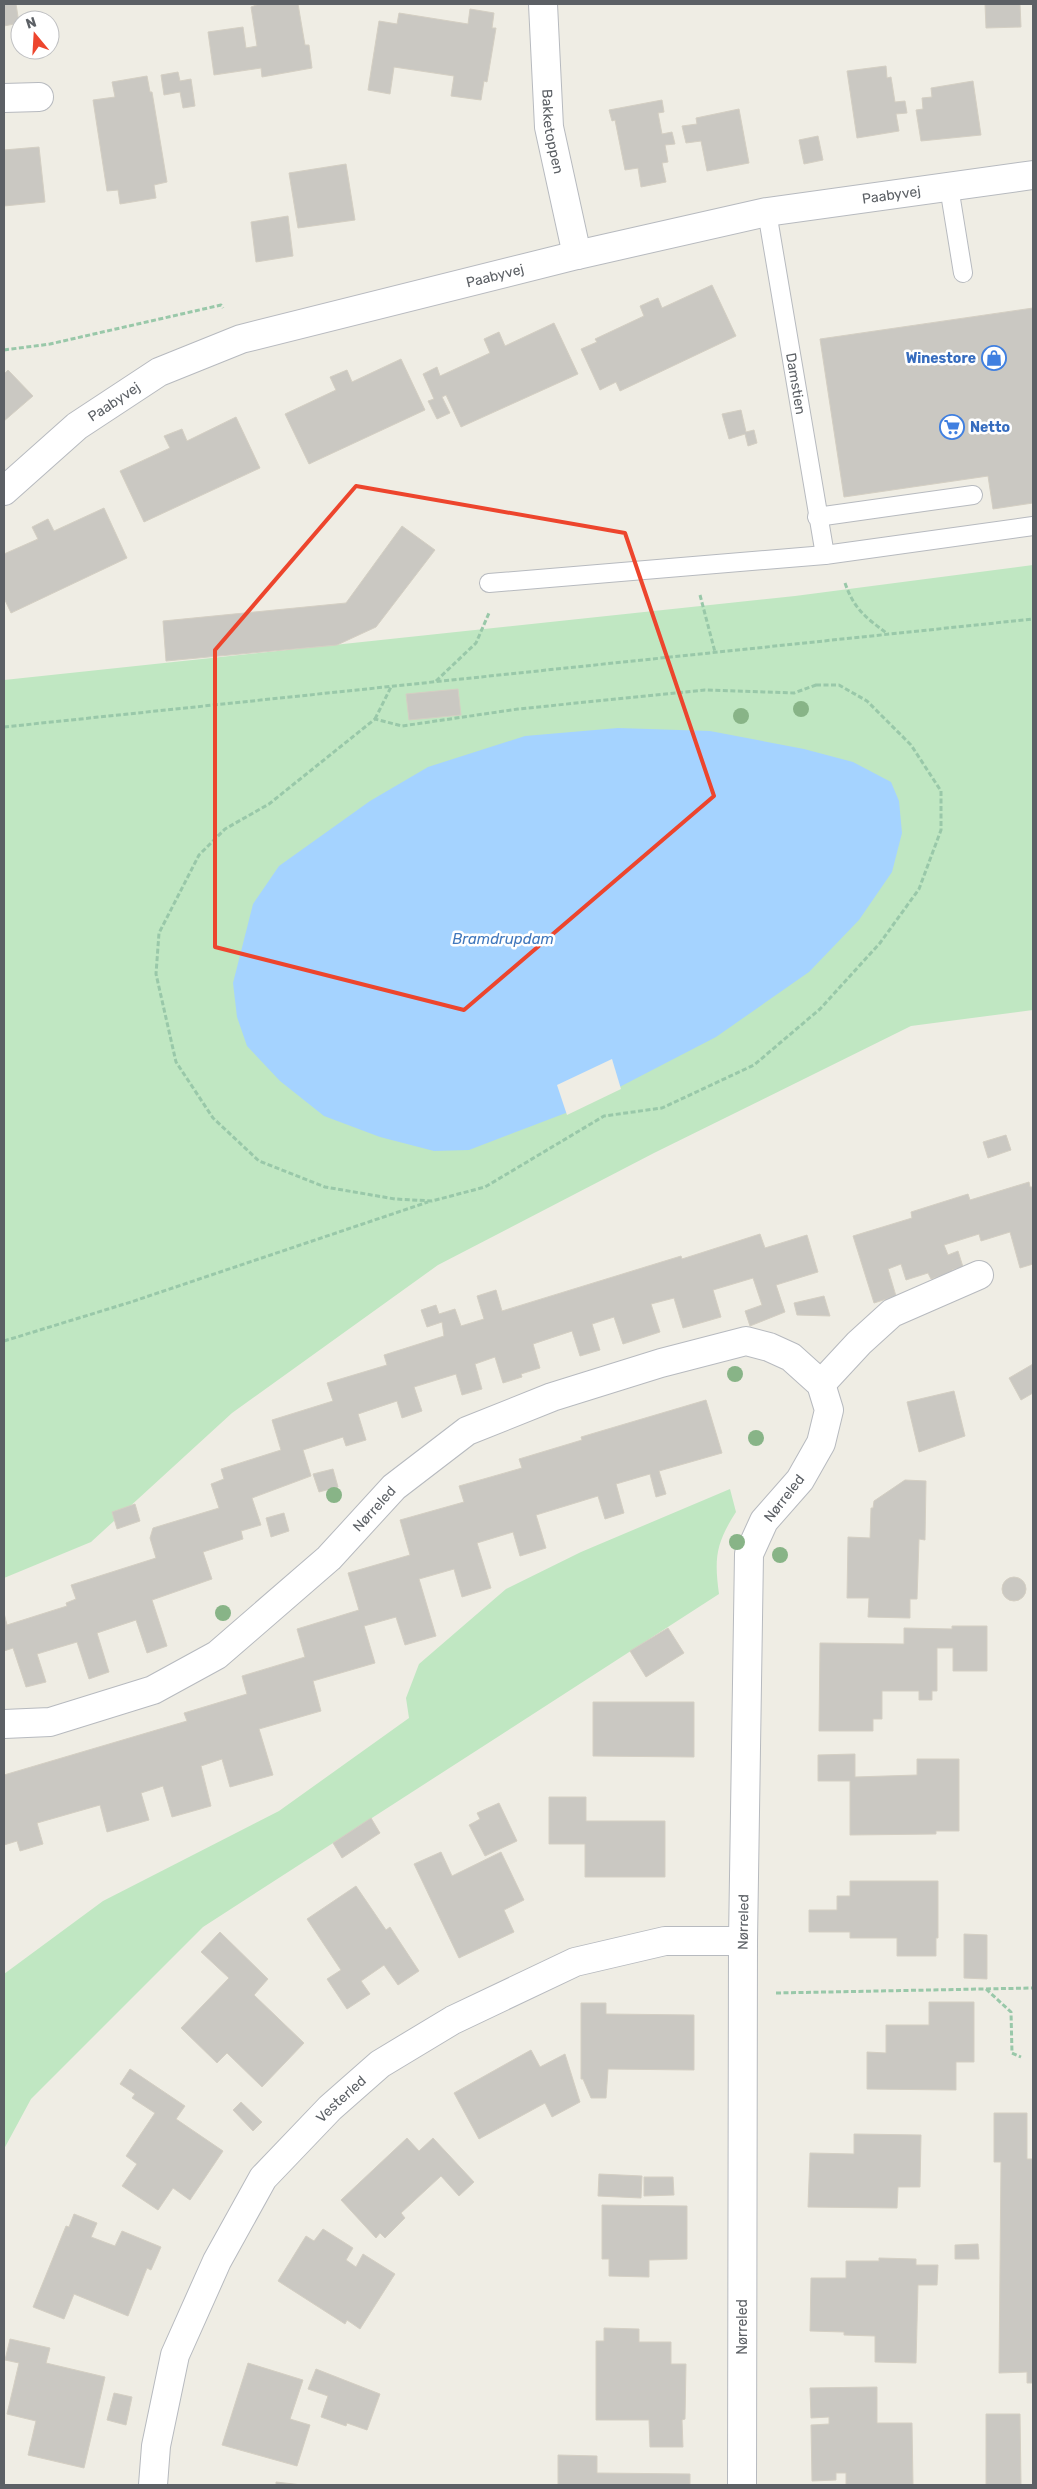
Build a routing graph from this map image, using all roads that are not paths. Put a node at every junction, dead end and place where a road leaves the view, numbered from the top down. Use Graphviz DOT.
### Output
graph roads {
  1 [pos="543,4"];
  2 [pos="38,97"];
  3 [pos="4,98"];
  4 [pos="1033,175"];
  5 [pos="949,187"];
  6 [pos="767,212"];
  7 [pos="577,255"];
  8 [pos="962,273"];
  9 [pos="4,492"];
  10 [pos="973,495"];
  11 [pos="817,517"];
  12 [pos="1033,526"];
  13 [pos="830,554"];
  14 [pos="497,582"];
  15 [pos="979,1275"];
  16 [pos="821,1384"];
  17 [pos="4,1724"];
  18 [pos="743,1941"];
  19 [pos="153,2485"];
  20 [pos="742,2485"];
  1 -- 7 [label="street, Bakketoppen"];
  2 -- 3 [label="street"];
  4 -- 5 [label="street, Paabyvej"];
  5 -- 6 [label="street, Paabyvej"];
  5 -- 8 [label="lane"];
  6 -- 7 [label="street, Paabyvej"];
  6 -- 11 [label="lane, Damstien"];
  7 -- 9 [label="street, Paabyvej"];
  10 -- 11 [label="lane"];
  11 -- 13 [label="lane, Damstien"];
  12 -- 13 [label="lane"];
  13 -- 14 [label="lane"];
  15 -- 16 [label="street"];
  16 -- 17 [label="street, Nørreled"];
  16 -- 18 [label="street, Nørreled"];
  18 -- 19 [label="street, Vesterled"];
  18 -- 20 [label="street, Nørreled"];
}
